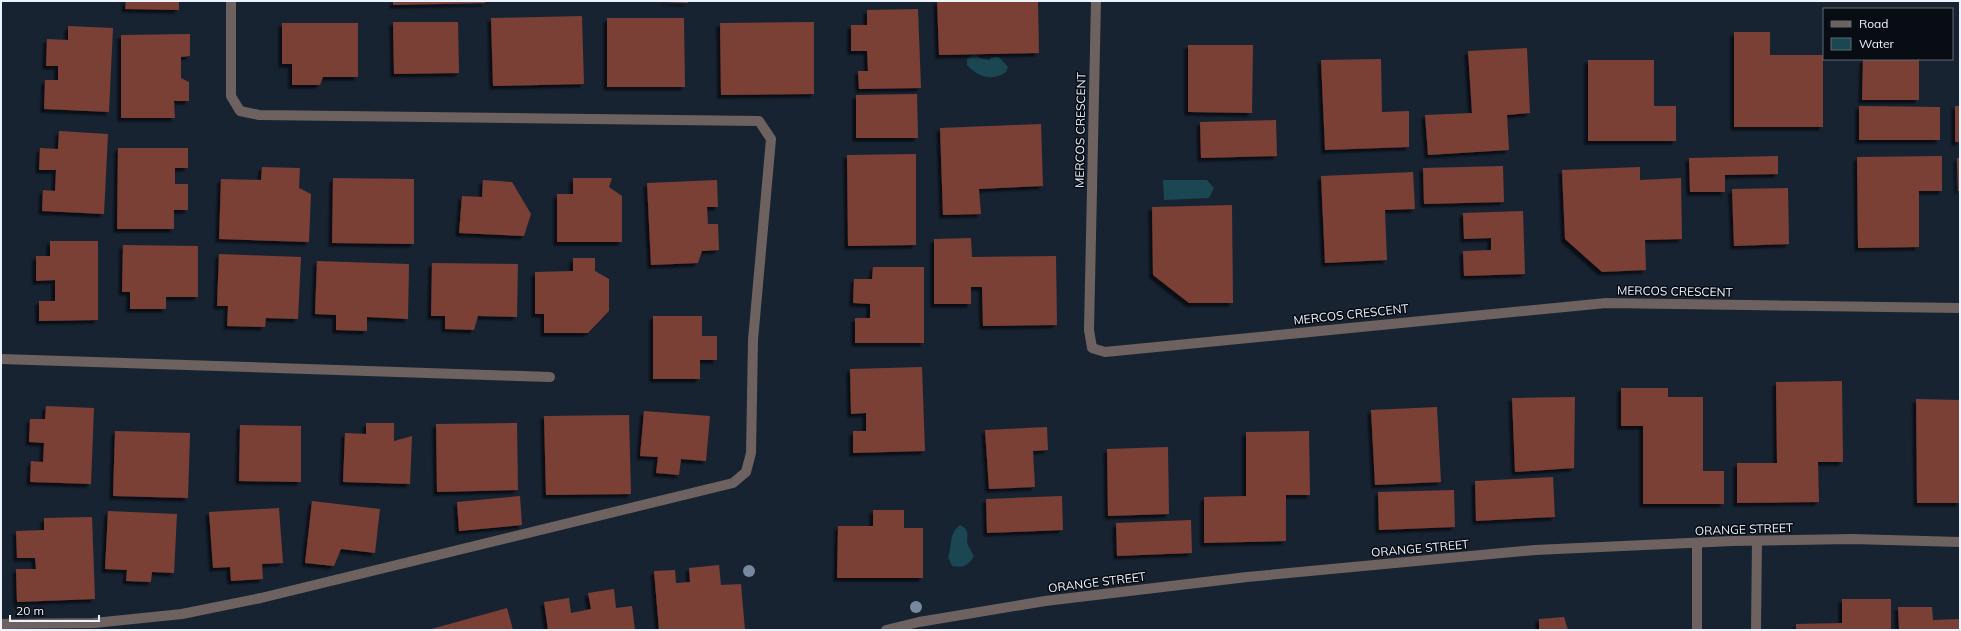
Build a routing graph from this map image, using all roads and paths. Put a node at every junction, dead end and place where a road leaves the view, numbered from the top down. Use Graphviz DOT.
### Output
graph roads {
  1 [pos="231,1"];
  2 [pos="1096,1"];
  3 [pos="1960,308"];
  4 [pos="1,359"];
  5 [pos="550,376"];
  6 [pos="1757,541"];
  7 [pos="1960,542"];
  8 [pos="1697,544"];
  9 [pos="1,624"];
  10 [pos="886,630"];
  11 [pos="1697,630"];
  12 [pos="1756,630"];
  1 -- 9 [label="street"];
  2 -- 3 [label="street, MERCOS CRESCENT"];
  4 -- 5 [label="street"];
  6 -- 7 [label="street, ORANGE STREET"];
  6 -- 8 [label="street, ORANGE STREET"];
  6 -- 12 [label="street"];
  8 -- 10 [label="street, ORANGE STREET"];
  8 -- 11 [label="street"];
}
